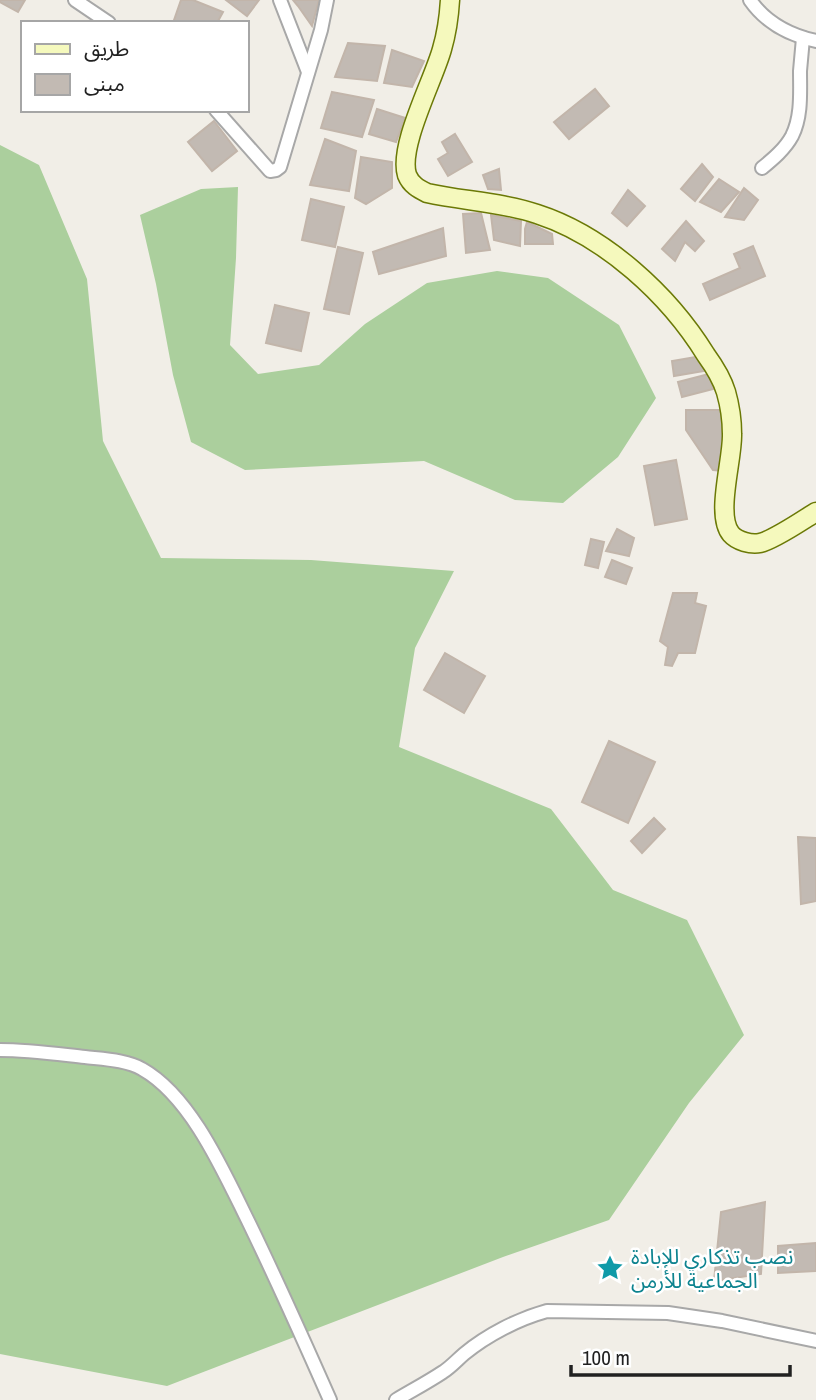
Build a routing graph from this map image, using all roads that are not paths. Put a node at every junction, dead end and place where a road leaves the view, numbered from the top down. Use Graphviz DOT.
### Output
graph roads {
  1 [pos="75,0"];
  2 [pos="280,0"];
  3 [pos="327,0"];
  4 [pos="450,0"];
  5 [pos="750,0"];
  6 [pos="105,21"];
  7 [pos="809,39"];
  8 [pos="308,72"];
  9 [pos="218,112"];
  10 [pos="762,167"];
  11 [pos="816,512"];
  12 [pos="0,1050"];
  13 [pos="816,1342"];
  14 [pos="330,1400"];
  15 [pos="396,1400"];
  1 -- 6 [label="street"];
  2 -- 8 [label="street"];
  3 -- 8 [label="street"];
  4 -- 11 [label="main road"];
  5 -- 7 [label="street"];
  7 -- 10 [label="street"];
  8 -- 9 [label="street"];
  12 -- 14 [label="street"];
  13 -- 15 [label="street"];
}
